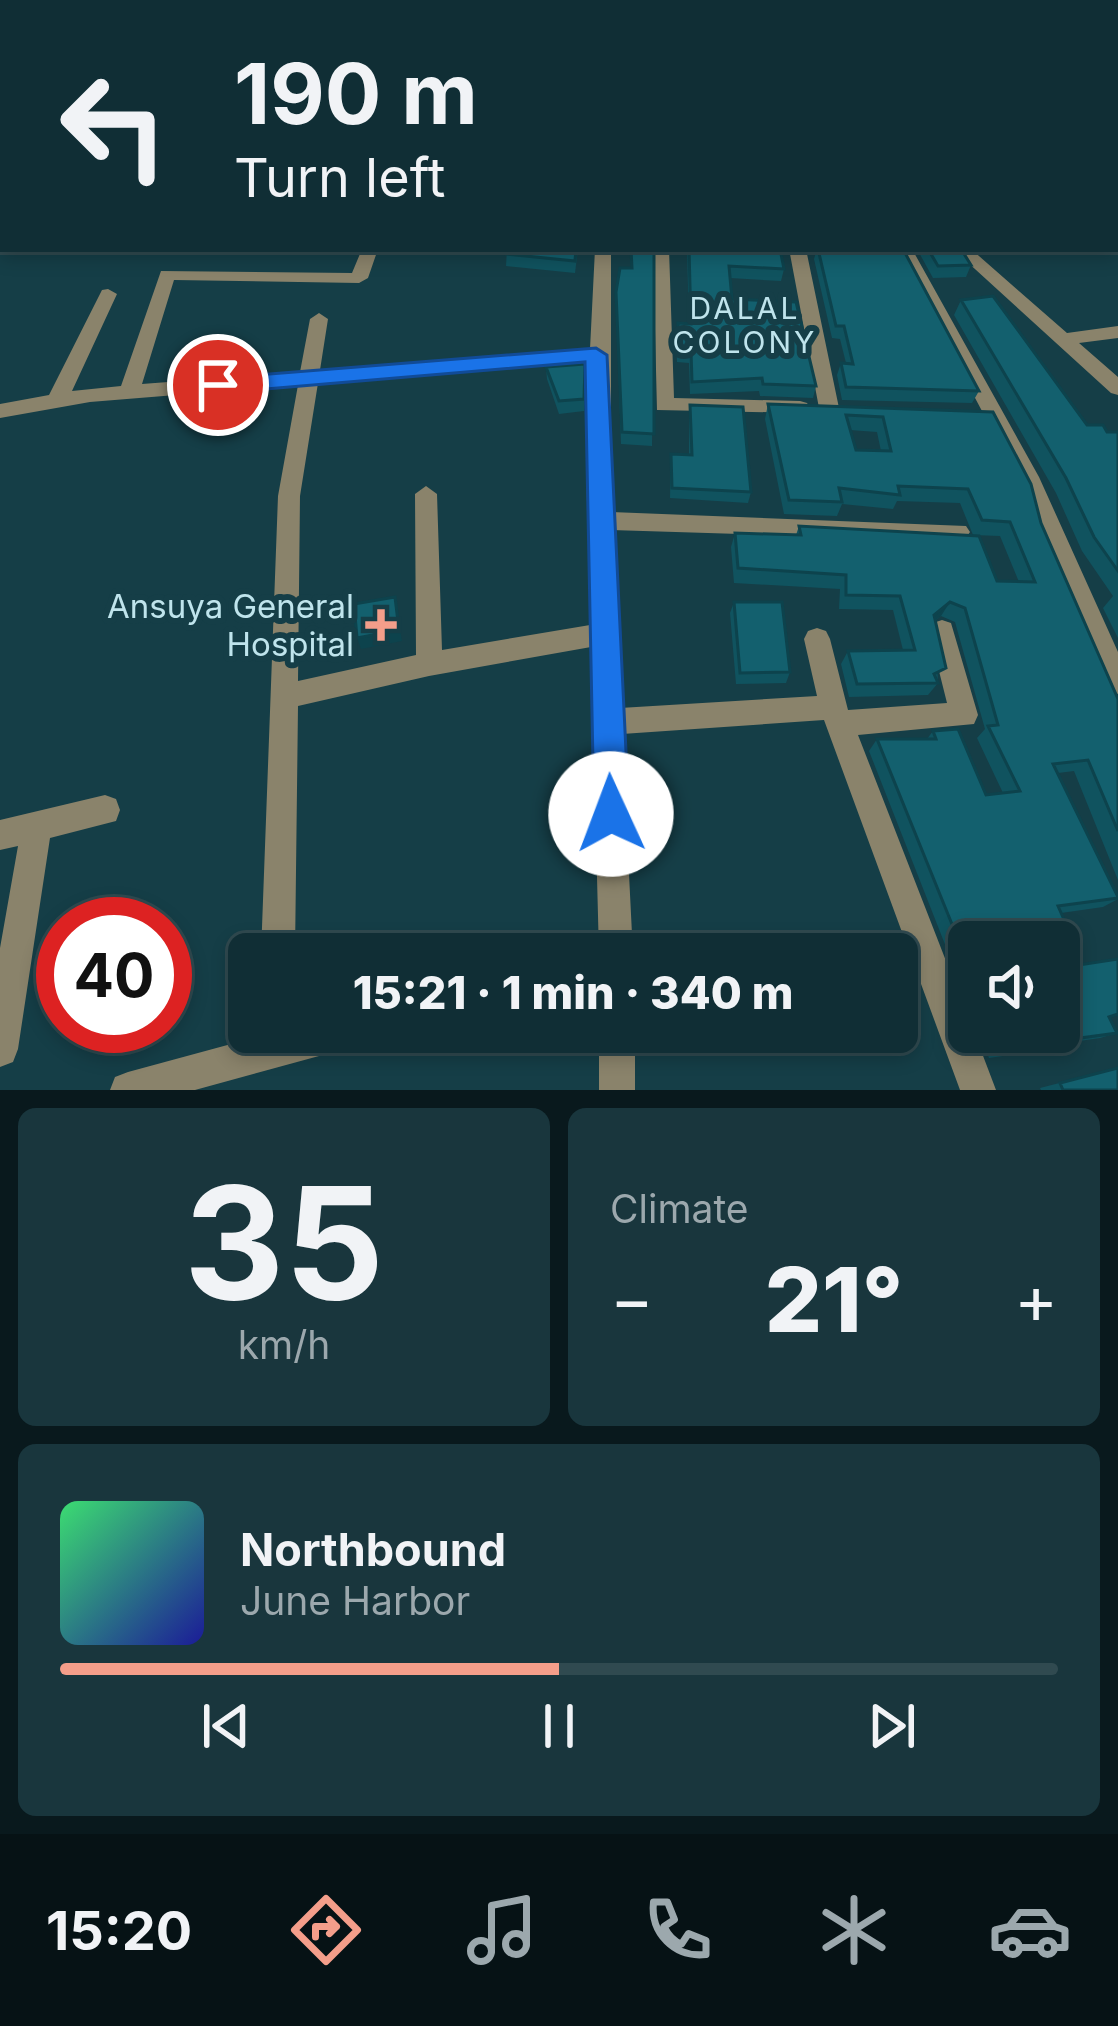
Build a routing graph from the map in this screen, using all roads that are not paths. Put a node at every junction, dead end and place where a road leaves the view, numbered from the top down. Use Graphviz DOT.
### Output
graph roads {
  1 [pos="369,252"];
  2 [pos="603,252"];
  3 [pos="661,252"];
  4 [pos="798,252"];
  5 [pos="905,252"];
  6 [pos="964,252"];
  7 [pos="108,293"];
  8 [pos="319,319"];
  9 [pos="1118,332"];
  10 [pos="1064,339"];
  11 [pos="596,355"];
  12 [pos="308,378"];
  13 [pos="1118,388"];
  14 [pos="129,392"];
  15 [pos="57,401"];
  16 [pos="829,408"];
  17 [pos="853,409"];
  18 [pos="0,411"];
  19 [pos="426,494"];
  20 [pos="599,521"];
  21 [pos="958,532"];
  22 [pos="942,632"];
  23 [pos="604,634"];
  24 [pos="817,639"];
  25 [pos="430,664"];
  26 [pos="1118,682"];
  27 [pos="282,697"];
  28 [pos="836,715"];
  29 [pos="608,722"];
  30 [pos="105,810"];
  31 [pos="37,826"];
  32 [pos="0,835"];
  33 [pos="278,933"];
  34 [pos="615,933"];
  35 [pos="0,1049"];
  36 [pos="238,1053"];
  37 [pos="616,1053"];
  38 [pos="128,1090"];
  39 [pos="617,1090"];
  40 [pos="978,1090"];
  1 -- 14 [label="street"];
  2 -- 11 [label="street"];
  3 -- 16 [label="street"];
  4 -- 16 [label="street"];
  5 -- 26 [label="street"];
  6 -- 10 [label="street"];
  7 -- 15 [label="street"];
  8 -- 12 [label="street"];
  9 -- 10 [label="street"];
  10 -- 13 [label="street"];
  11 -- 12 [label="street"];
  11 -- 20 [label="street"];
  12 -- 14 [label="street"];
  12 -- 27 [label="street"];
  14 -- 15 [label="street"];
  15 -- 18 [label="street"];
  16 -- 17 [label="street"];
  19 -- 25 [label="street"];
  20 -- 21 [label="street"];
  20 -- 23 [label="street"];
  22 -- 28 [label="street"];
  23 -- 25 [label="street"];
  23 -- 29 [label="street"];
  24 -- 28 [label="street"];
  25 -- 27 [label="street"];
  27 -- 33 [label="street"];
  28 -- 29 [label="street"];
  28 -- 40 [label="street"];
  29 -- 34 [label="street"];
  30 -- 31 [label="street"];
  31 -- 32 [label="street"];
  31 -- 35 [label="street"];
  36 -- 38 [label="street"];
  37 -- 39 [label="street"];
}
